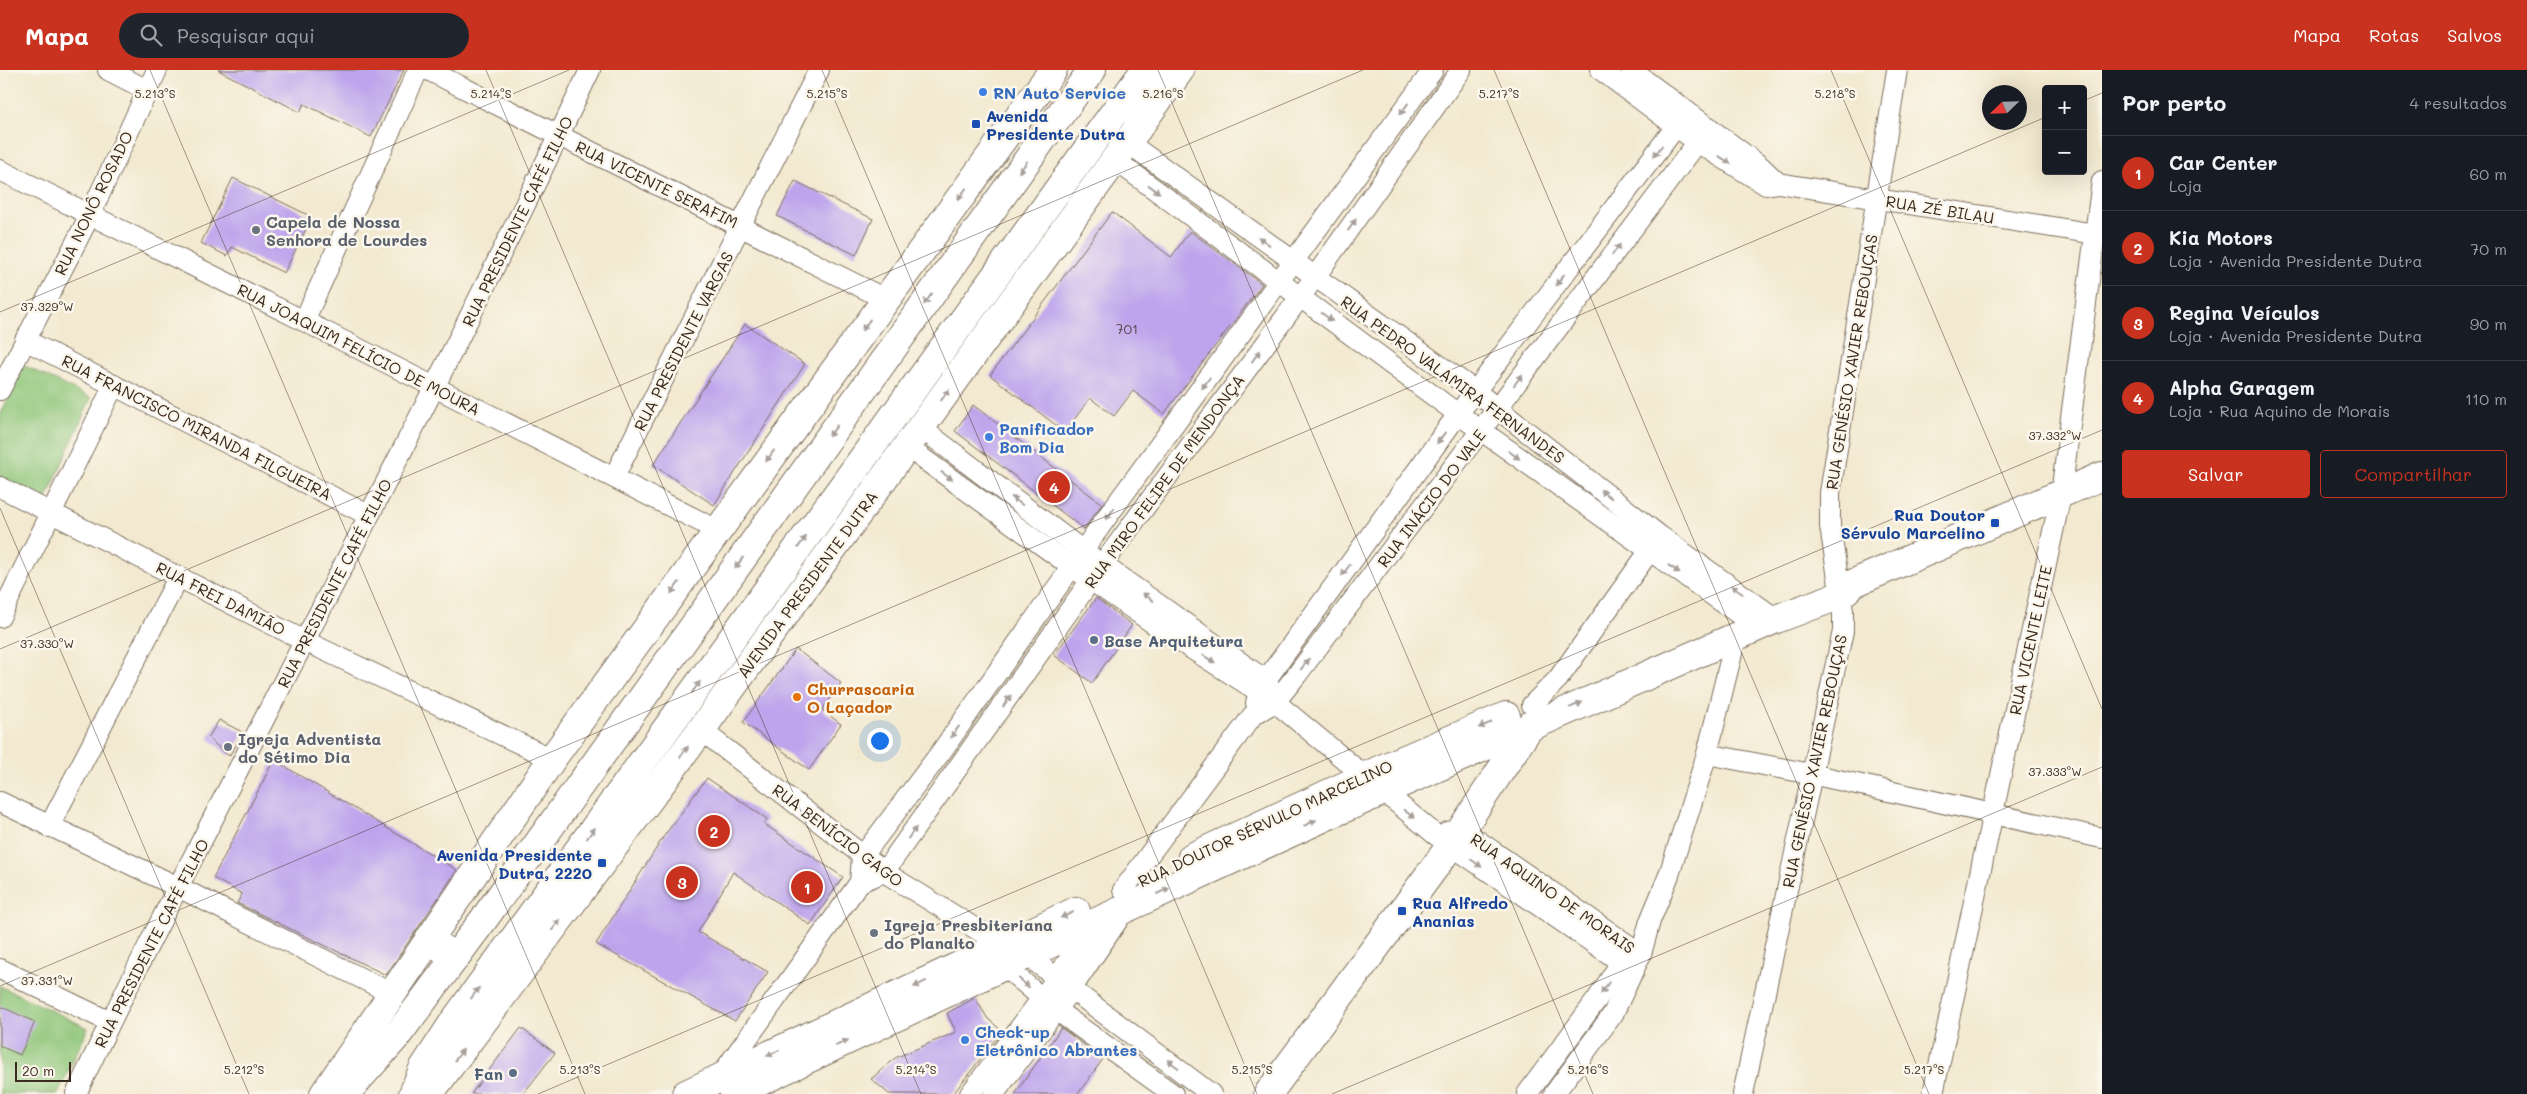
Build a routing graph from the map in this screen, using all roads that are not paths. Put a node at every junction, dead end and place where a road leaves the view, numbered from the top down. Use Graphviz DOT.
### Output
graph roads {
  1 [pos="108,70"];
  2 [pos="158,70"];
  3 [pos="418,70"];
  4 [pos="428,70"];
  5 [pos="590,70"];
  6 [pos="819,70"];
  7 [pos="1053,70"];
  8 [pos="1145,70"];
  9 [pos="1154,70"];
  10 [pos="1180,70"];
  11 [pos="1433,70"];
  12 [pos="1461,70"];
  13 [pos="1601,70"];
  14 [pos="1631,70"];
  15 [pos="1897,70"];
  16 [pos="1085,76"];
  17 [pos="147,90"];
  18 [pos="1682,120"];
  19 [pos="559,135"];
  20 [pos="1703,135"];
  21 [pos="1126,144"];
  22 [pos="0,170"];
  23 [pos="2102,181"];
  24 [pos="1877,198"];
  25 [pos="90,215"];
  26 [pos="742,226"];
  27 [pos="2099,234"];
  28 [pos="1294,262"];
  29 [pos="1315,277"];
  30 [pos="1280,281"];
  31 [pos="1300,297"];
  32 [pos="885,299"];
  33 [pos="304,320"];
  34 [pos="25,340"];
  35 [pos="1407,343"];
  36 [pos="1390,365"];
  37 [pos="114,385"];
  38 [pos="435,387"];
  39 [pos="0,390"];
  40 [pos="1476,391"];
  41 [pos="1497,408"];
  42 [pos="1458,414"];
  43 [pos="1482,431"];
  44 [pos="914,438"];
  45 [pos="2102,476"];
  46 [pos="614,477"];
  47 [pos="0,487"];
  48 [pos="2061,494"];
  49 [pos="52,513"];
  50 [pos="368,515"];
  51 [pos="717,530"];
  52 [pos="1660,536"];
  53 [pos="1084,551"];
  54 [pos="1650,553"];
  55 [pos="1102,564"];
  56 [pos="1072,567"];
  57 [pos="180,576"];
  58 [pos="1091,580"];
  59 [pos="1844,586"];
  60 [pos="0,617"];
  61 [pos="1754,621"];
  62 [pos="1174,627"];
  63 [pos="305,641"];
  64 [pos="1270,692"];
  65 [pos="1537,708"];
  66 [pos="701,730"];
  67 [pos="941,752"];
  68 [pos="1707,754"];
  69 [pos="552,758"];
  70 [pos="960,768"];
  71 [pos="1812,774"];
  72 [pos="1376,779"];
  73 [pos="659,786"];
  74 [pos="615,799"];
  75 [pos="0,802"];
  76 [pos="1994,815"];
  77 [pos="49,827"];
  78 [pos="1450,836"];
  79 [pos="2102,838"];
  80 [pos="862,857"];
  81 [pos="884,872"];
  82 [pos="860,882"];
  83 [pos="178,887"];
  84 [pos="1125,899"];
  85 [pos="1092,924"];
  86 [pos="429,939"];
  87 [pos="1002,949"];
  88 [pos="455,958"];
  89 [pos="1632,959"];
  90 [pos="0,969"];
  91 [pos="1065,983"];
  92 [pos="393,994"];
  93 [pos="1049,1004"];
  94 [pos="110,1022"];
  95 [pos="1549,1064"];
  96 [pos="1560,1086"];
  97 [pos="726,1087"];
  98 [pos="76,1094"];
  99 [pos="324,1094"];
  100 [pos="345,1094"];
  101 [pos="413,1094"];
  102 [pos="429,1094"];
  103 [pos="686,1094"];
  104 [pos="970,1094"];
  105 [pos="994,1094"];
  106 [pos="1173,1094"];
  107 [pos="1211,1094"];
  108 [pos="1247,1094"];
  109 [pos="1268,1094"];
  110 [pos="1527,1094"];
  111 [pos="1743,1094"];
  112 [pos="1933,1094"];
  1 -- 17 [label="street"];
  2 -- 17 [label="street, RUA NONÔ ROSADO"];
  3 -- 33 [label="street"];
  4 -- 19 [label="street, RUA VICENTE SERAFIM"];
  5 -- 19 [label="street, RUA PRESIDENTE CAFÉ FILHO"];
  6 -- 26 [label="street, RUA PRESIDENTE VARGAS"];
  7 -- 32 [label="main road, one-way"];
  74 -- 8 [label="main road, AVENIDA PRESIDENTE DUTRA, one-way"];
  9 -- 21 [label="main road"];
  10 -- 21 [label="main road, AVENIDA PRESIDENTE DUTRA"];
  11 -- 28 [label="street, RUA MIRO FELIPE DE MENDONÇA, one-way"];
  29 -- 12 [label="street, RUA MIRO FELIPE DE MENDONÇA, one-way"];
  13 -- 18 [label="street, RUA ZÉ BILAU"];
  14 -- 18 [label="street, RUA ZÉ BILAU"];
  15 -- 24 [label="street, RUA GENÉSIO XAVIER REBOUÇAS"];
  16 -- 88 [label="main road, one-way"];
  17 -- 25 [label="street, RUA NONÔ ROSADO"];
  18 -- 20 [label="street, RUA ZÉ BILAU"];
  18 -- 40 [label="street, RUA INÁCIO DO VALE, one-way"];
  19 -- 26 [label="street, RUA VICENTE SERAFIM"];
  19 -- 38 [label="street, RUA PRESIDENTE CAFÉ FILHO"];
  20 -- 24 [label="street, RUA ZÉ BILAU"];
  41 -- 20 [label="street, RUA INÁCIO DO VALE, one-way"];
  28 -- 21 [label="street, RUA PEDRO VALAMIRA FERNANDES, one-way"];
  21 -- 30 [label="street, RUA PEDRO VALAMIRA FERNANDES, one-way"];
  44 -- 21 [label="main road, AVENIDA PRESIDENTE DUTRA, one-way"];
  22 -- 25 [label="street, RUA JOAQUIM FELÍCIO DE MOURA"];
  23 -- 27 [label="street, RUA VICENTE LEITE"];
  24 -- 27 [label="street, RUA ZÉ BILAU"];
  24 -- 59 [label="street, RUA GENÉSIO XAVIER REBOUÇAS"];
  25 -- 33 [label="street, RUA JOAQUIM FELÍCIO DE MOURA"];
  25 -- 34 [label="street, RUA NONÔ ROSADO"];
  26 -- 32 [label="street, RUA VICENTE SERAFIM"];
  26 -- 46 [label="street, RUA PRESIDENTE VARGAS"];
  27 -- 48 [label="street, RUA VICENTE LEITE"];
  28 -- 29 [label="street, RUA PEDRO VALAMIRA FERNANDES"];
  28 -- 30 [label="street, RUA MIRO FELIPE DE MENDONÇA"];
  29 -- 31 [label="street, RUA MIRO FELIPE DE MENDONÇA"];
  29 -- 35 [label="street, RUA PEDRO VALAMIRA FERNANDES"];
  30 -- 31 [label="street, RUA PEDRO VALAMIRA FERNANDES"];
  30 -- 53 [label="street, RUA MIRO FELIPE DE MENDONÇA, one-way"];
  31 -- 36 [label="street, RUA PEDRO VALAMIRA FERNANDES, one-way"];
  55 -- 31 [label="street, RUA MIRO FELIPE DE MENDONÇA, one-way"];
  32 -- 51 [label="main road, one-way"];
  33 -- 38 [label="street, RUA JOAQUIM FELÍCIO DE MOURA"];
  34 -- 37 [label="street, RUA FRANCISCO MIRANDA FILGUEIRA"];
  34 -- 39 [label="street, RUA NONÔ ROSADO"];
  35 -- 36 [label="street"];
  35 -- 40 [label="street, RUA PEDRO VALAMIRA FERNANDES"];
  36 -- 42 [label="street, RUA PEDRO VALAMIRA FERNANDES"];
  37 -- 49 [label="street"];
  37 -- 50 [label="street, RUA FRANCISCO MIRANDA FILGUEIRA"];
  38 -- 46 [label="street, RUA JOAQUIM FELÍCIO DE MOURA"];
  38 -- 50 [label="street, RUA PRESIDENTE CAFÉ FILHO"];
  40 -- 41 [label="street, RUA PEDRO VALAMIRA FERNANDES"];
  40 -- 42 [label="street, RUA INÁCIO DO VALE"];
  41 -- 43 [label="street, RUA INÁCIO DO VALE"];
  52 -- 41 [label="street, RUA PEDRO VALAMIRA FERNANDES, one-way"];
  42 -- 43 [label="street, RUA PEDRO VALAMIRA FERNANDES"];
  42 -- 64 [label="street, RUA INÁCIO DO VALE, one-way"];
  43 -- 54 [label="street, RUA PEDRO VALAMIRA FERNANDES, one-way"];
  64 -- 43 [label="street, RUA INÁCIO DO VALE, one-way"];
  53 -- 44 [label="street, RUA AQUINO DE MORAIS, one-way"];
  44 -- 56 [label="street, RUA AQUINO DE MORAIS, one-way"];
  44 -- 66 [label="main road, AVENIDA PRESIDENTE DUTRA"];
  45 -- 48 [label="main road, RUA DOUTOR SÉRVULO MARCELINO"];
  46 -- 51 [label="street, RUA JOAQUIM FELÍCIO DE MOURA"];
  47 -- 49 [label="street, RUA FREI DAMIÃO"];
  48 -- 59 [label="main road, RUA DOUTOR SÉRVULO MARCELINO"];
  48 -- 76 [label="street, RUA VICENTE LEITE"];
  49 -- 57 [label="street, RUA FREI DAMIÃO"];
  49 -- 60 [label="street"];
  50 -- 63 [label="street, RUA PRESIDENTE CAFÉ FILHO"];
  51 -- 69 [label="main road, one-way"];
  52 -- 54 [label="street"];
  61 -- 52 [label="street, RUA PEDRO VALAMIRA FERNANDES, one-way"];
  53 -- 55 [label="street, RUA AQUINO DE MORAIS"];
  53 -- 56 [label="street, RUA MIRO FELIPE DE MENDONÇA"];
  54 -- 61 [label="street, RUA PEDRO VALAMIRA FERNANDES, one-way"];
  54 -- 65 [label="street"];
  55 -- 58 [label="street, RUA MIRO FELIPE DE MENDONÇA"];
  62 -- 55 [label="street, RUA AQUINO DE MORAIS, one-way"];
  56 -- 58 [label="street, RUA AQUINO DE MORAIS"];
  56 -- 67 [label="street, RUA MIRO FELIPE DE MENDONÇA, one-way"];
  57 -- 63 [label="street, RUA FREI DAMIÃO"];
  57 -- 77 [label="street"];
  58 -- 62 [label="street, RUA AQUINO DE MORAIS"];
  70 -- 58 [label="street, RUA MIRO FELIPE DE MENDONÇA, one-way"];
  59 -- 61 [label="main road, RUA DOUTOR SÉRVULO MARCELINO"];
  59 -- 71 [label="street, RUA GENÉSIO XAVIER REBOUÇAS"];
  61 -- 65 [label="main road, RUA DOUTOR SÉRVULO MARCELINO"];
  65 -- 61 [label="main road, RUA DOUTOR SÉRVULO MARCELINO, one-way"];
  61 -- 68 [label="street"];
  62 -- 64 [label="street, RUA AQUINO DE MORAIS"];
  63 -- 69 [label="street, RUA FREI DAMIÃO"];
  63 -- 83 [label="street, RUA PRESIDENTE CAFÉ FILHO"];
  64 -- 72 [label="street, RUA AQUINO DE MORAIS"];
  64 -- 84 [label="street, RUA INÁCIO DO VALE"];
  65 -- 72 [label="main road, RUA DOUTOR SÉRVULO MARCELINO, one-way"];
  65 -- 72 [label="main road, RUA DOUTOR SÉRVULO MARCELINO"];
  65 -- 78 [label="main road"];
  73 -- 66 [label="main road, AVENIDA PRESIDENTE DUTRA, one-way"];
  66 -- 80 [label="street, RUA BENÍCIO GAGO"];
  67 -- 70 [label="street"];
  67 -- 80 [label="street, RUA MIRO FELIPE DE MENDONÇA"];
  68 -- 71 [label="street"];
  68 -- 89 [label="street"];
  69 -- 86 [label="main road"];
  81 -- 70 [label="street, RUA MIRO FELIPE DE MENDONÇA, one-way"];
  71 -- 76 [label="street"];
  71 -- 111 [label="street, RUA GENÉSIO XAVIER REBOUÇAS"];
  72 -- 78 [label="street, RUA AQUINO DE MORAIS, one-way"];
  72 -- 84 [label="main road, RUA DOUTOR SÉRVULO MARCELINO"];
  73 -- 74 [label="main road"];
  102 -- 73 [label="main road, AVENIDA PRESIDENTE DUTRA, one-way"];
  101 -- 74 [label="main road, AVENIDA PRESIDENTE DUTRA, one-way"];
  75 -- 77 [label="street"];
  76 -- 79 [label="street"];
  76 -- 112 [label="street, RUA VICENTE LEITE"];
  77 -- 83 [label="street"];
  78 -- 89 [label="street, RUA AQUINO DE MORAIS"];
  78 -- 108 [label="main road"];
  78 -- 109 [label="main road"];
  80 -- 81 [label="street, RUA BENÍCIO GAGO"];
  80 -- 82 [label="street"];
  81 -- 82 [label="street"];
  81 -- 87 [label="street, RUA BENÍCIO GAGO"];
  82 -- 97 [label="street"];
  83 -- 92 [label="street"];
  83 -- 94 [label="street, RUA PRESIDENTE CAFÉ FILHO"];
  84 -- 85 [label="main road, RUA DOUTOR SÉRVULO MARCELINO"];
  84 -- 87 [label="main road, RUA DOUTOR SÉRVULO MARCELINO, one-way"];
  84 -- 91 [label="street, RUA INÁCIO DO VALE"];
  85 -- 87 [label="main road, RUA DOUTOR SÉRVULO MARCELINO"];
  85 -- 91 [label="street, RUA INÁCIO DO VALE"];
  86 -- 88 [label="main road"];
  86 -- 92 [label="main road"];
  87 -- 91 [label="street, RUA BENÍCIO GAGO"];
  87 -- 93 [label="street, RUA BENÍCIO GAGO, one-way"];
  87 -- 97 [label="main road, RUA DOUTOR SÉRVULO MARCELINO"];
  88 -- 100 [label="main road"];
  89 -- 95 [label="street, one-way"];
  89 -- 96 [label="street"];
  90 -- 94 [label="street"];
  91 -- 93 [label="street, RUA INÁCIO DO VALE"];
  107 -- 91 [label="street, RUA BENÍCIO GAGO, one-way"];
  92 -- 99 [label="main road"];
  93 -- 104 [label="street, RUA INÁCIO DO VALE"];
  93 -- 105 [label="street, RUA INÁCIO DO VALE"];
  93 -- 106 [label="street, RUA BENÍCIO GAGO"];
  94 -- 98 [label="street, RUA PRESIDENTE CAFÉ FILHO"];
  95 -- 96 [label="street"];
  95 -- 110 [label="street"];
  97 -- 103 [label="main road, RUA DOUTOR SÉRVULO MARCELINO"];
}
